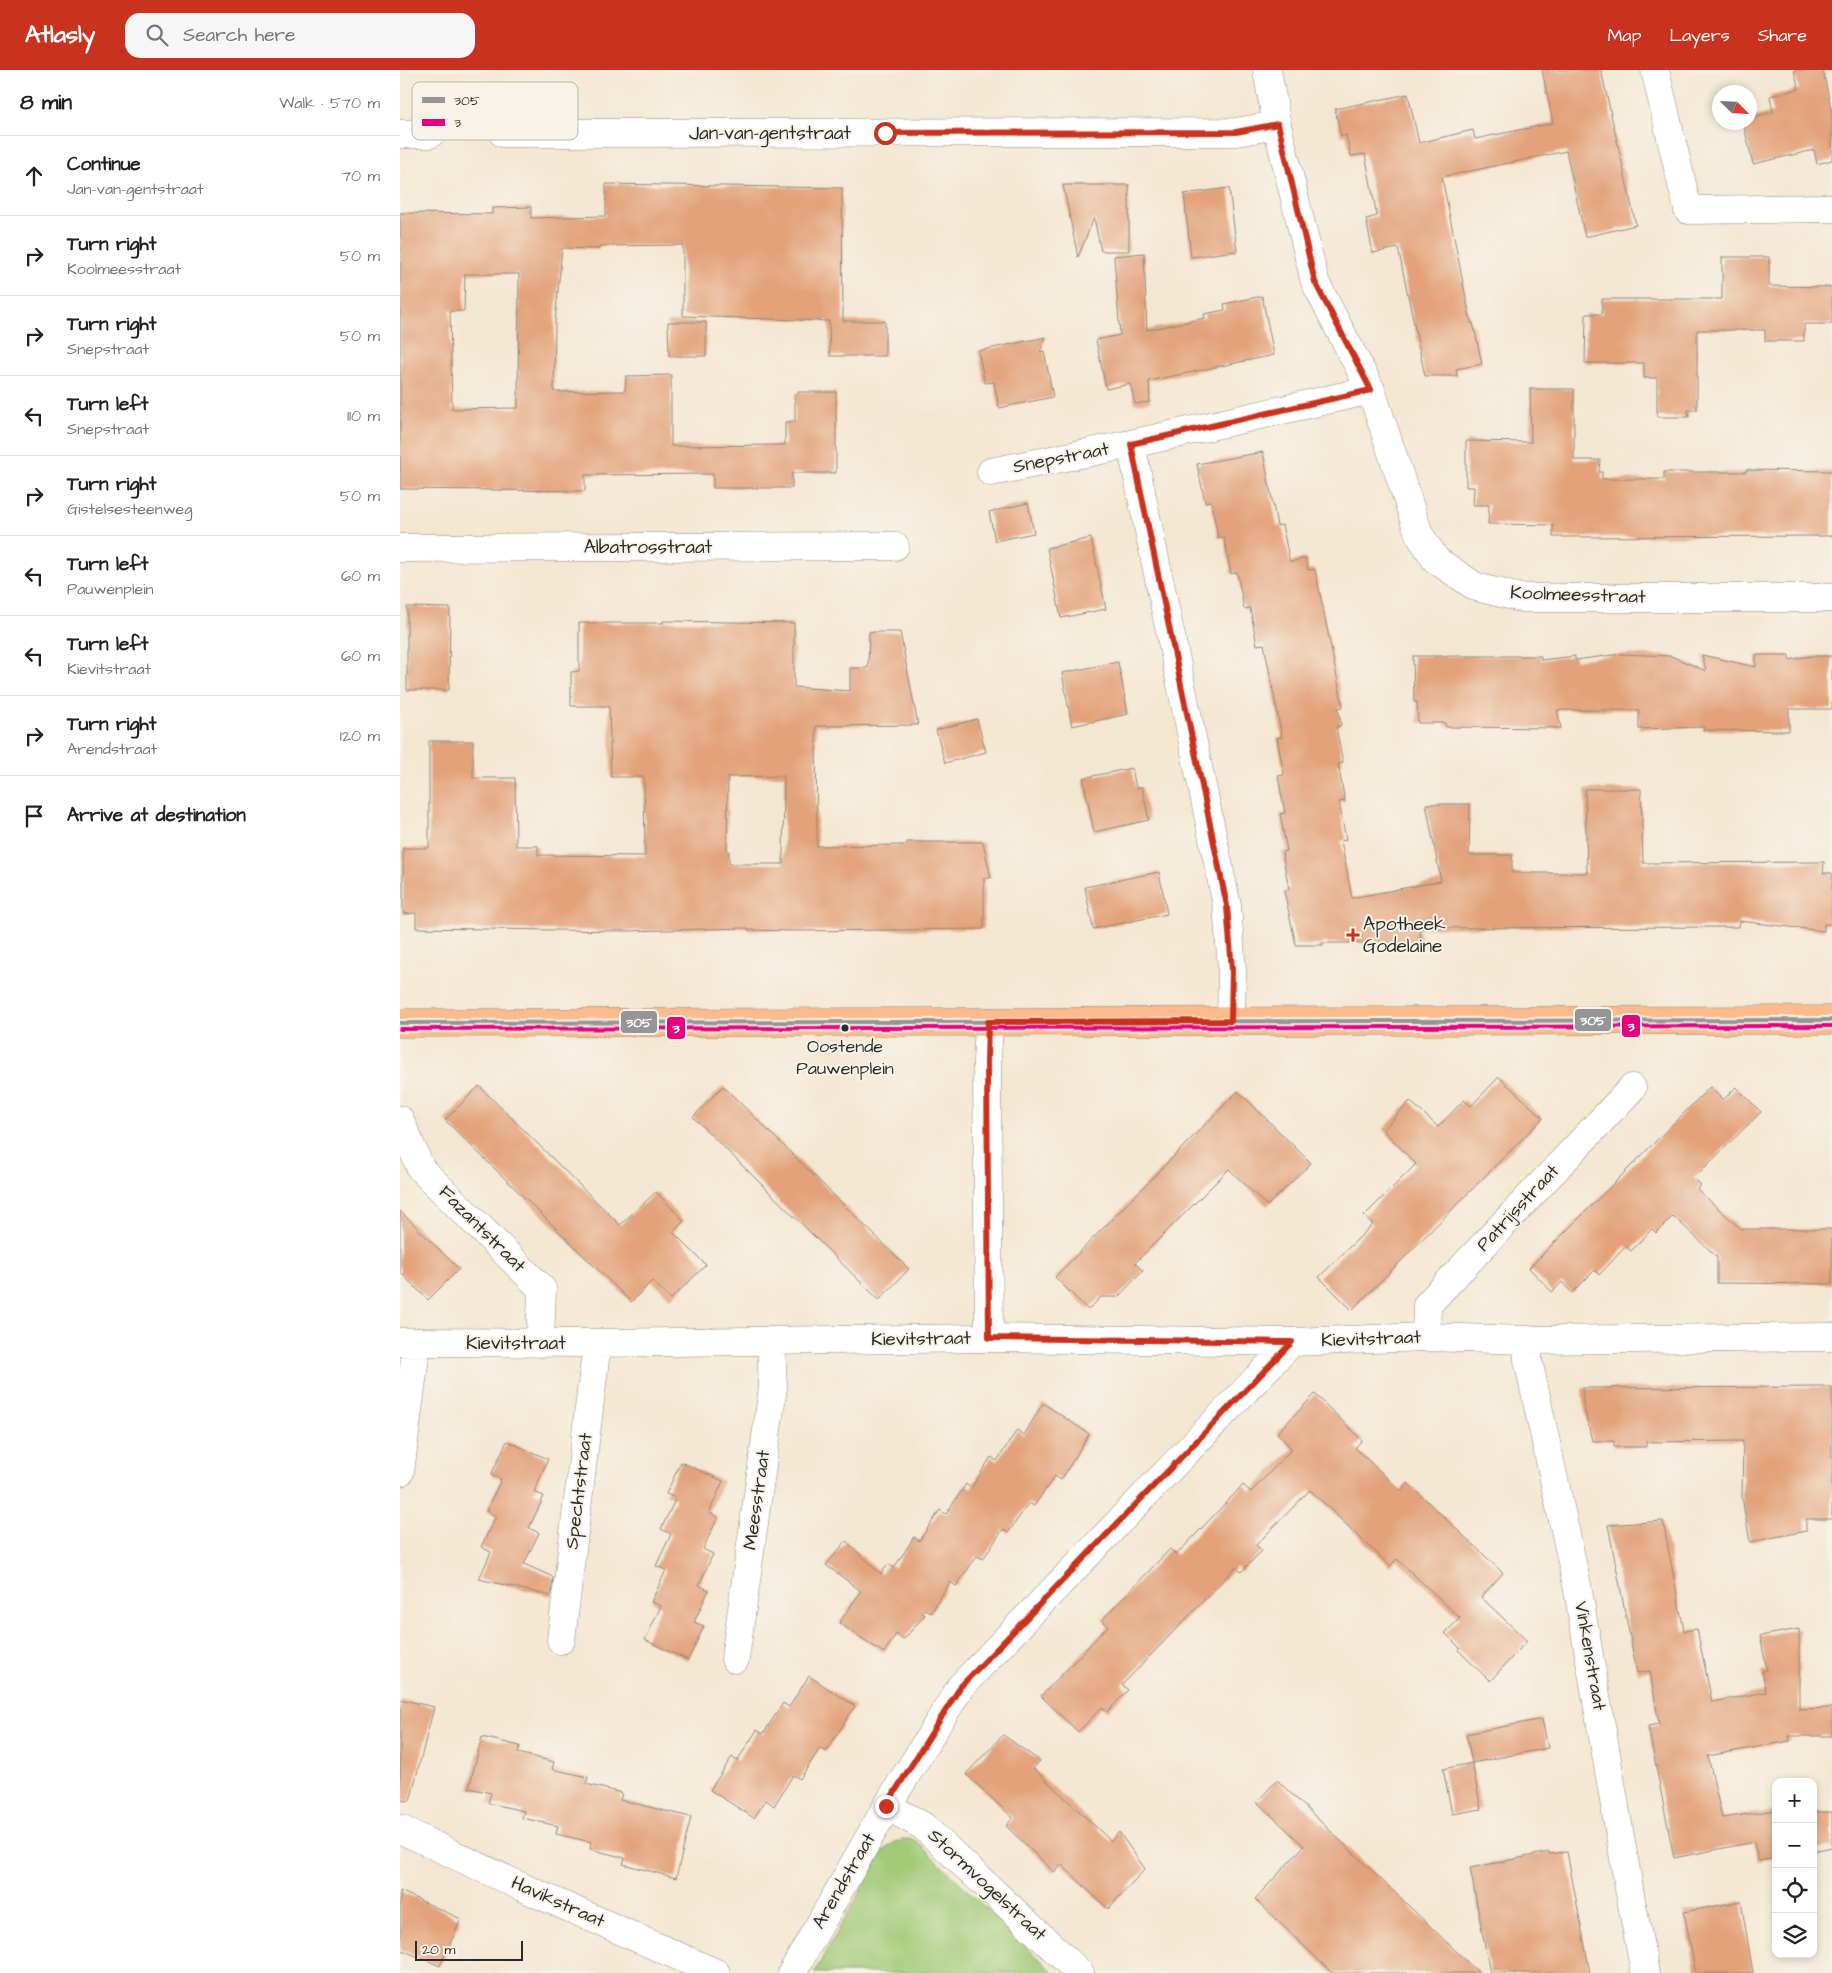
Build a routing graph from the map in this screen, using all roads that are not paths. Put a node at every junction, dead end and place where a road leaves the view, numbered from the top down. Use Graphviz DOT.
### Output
graph roads {
  1 [pos="1267,70"];
  2 [pos="1656,70"];
  3 [pos="1278,124"];
  4 [pos="578,133"];
  5 [pos="1832,208"];
  6 [pos="1371,390"];
  7 [pos="1131,444"];
  8 [pos="991,472"];
  9 [pos="895,546"];
  10 [pos="400,548"];
  11 [pos="1832,598"];
  12 [pos="1832,1020"];
  13 [pos="1231,1021"];
  14 [pos="988,1022"];
  15 [pos="400,1023"];
  16 [pos="1632,1088"];
  17 [pos="400,1120"];
  18 [pos="1426,1337"];
  19 [pos="1832,1337"];
  20 [pos="989,1338"];
  21 [pos="1528,1340"];
  22 [pos="771,1341"];
  23 [pos="409,1342"];
  24 [pos="1292,1342"];
  25 [pos="540,1343"];
  26 [pos="597,1343"];
  27 [pos="400,1472"];
  28 [pos="561,1640"];
  29 [pos="735,1659"];
  30 [pos="886,1806"];
  31 [pos="400,1829"];
  32 [pos="716,1973"];
  33 [pos="792,1973"];
  34 [pos="1080,1973"];
  35 [pos="1645,1973"];
  1 -- 3 [label="street, Koolmeesstraat"];
  2 -- 5 [label="street"];
  3 -- 4 [label="street, Jan-van-gentstraat"];
  3 -- 6 [label="street, Koolmeesstraat"];
  6 -- 7 [label="street, Snepstraat"];
  6 -- 11 [label="street, Koolmeesstraat"];
  7 -- 8 [label="street, Snepstraat"];
  7 -- 13 [label="street, Snepstraat"];
  9 -- 10 [label="street, Albatrosstraat"];
  12 -- 13 [label="main road"];
  13 -- 14 [label="main road"];
  14 -- 15 [label="main road"];
  14 -- 20 [label="street"];
  16 -- 18 [label="street, Patrijsstraat"];
  17 -- 25 [label="street, Fazantstraat"];
  18 -- 21 [label="street, Kievitstraat"];
  18 -- 24 [label="street, Kievitstraat"];
  19 -- 21 [label="street, Kievitstraat"];
  20 -- 22 [label="street, Kievitstraat"];
  20 -- 24 [label="street, Kievitstraat"];
  21 -- 35 [label="street, Vinkenstraat"];
  22 -- 26 [label="street, Kievitstraat"];
  22 -- 29 [label="street, Meesstraat"];
  23 -- 25 [label="street, Kievitstraat"];
  23 -- 27 [label="street"];
  24 -- 30 [label="street, Arendstraat"];
  25 -- 26 [label="street, Kievitstraat"];
  26 -- 28 [label="street, Spechtstraat"];
  30 -- 33 [label="street, Arendstraat"];
  30 -- 34 [label="street, Stormvogelstraat"];
  31 -- 32 [label="street, Havikstraat"];
}
